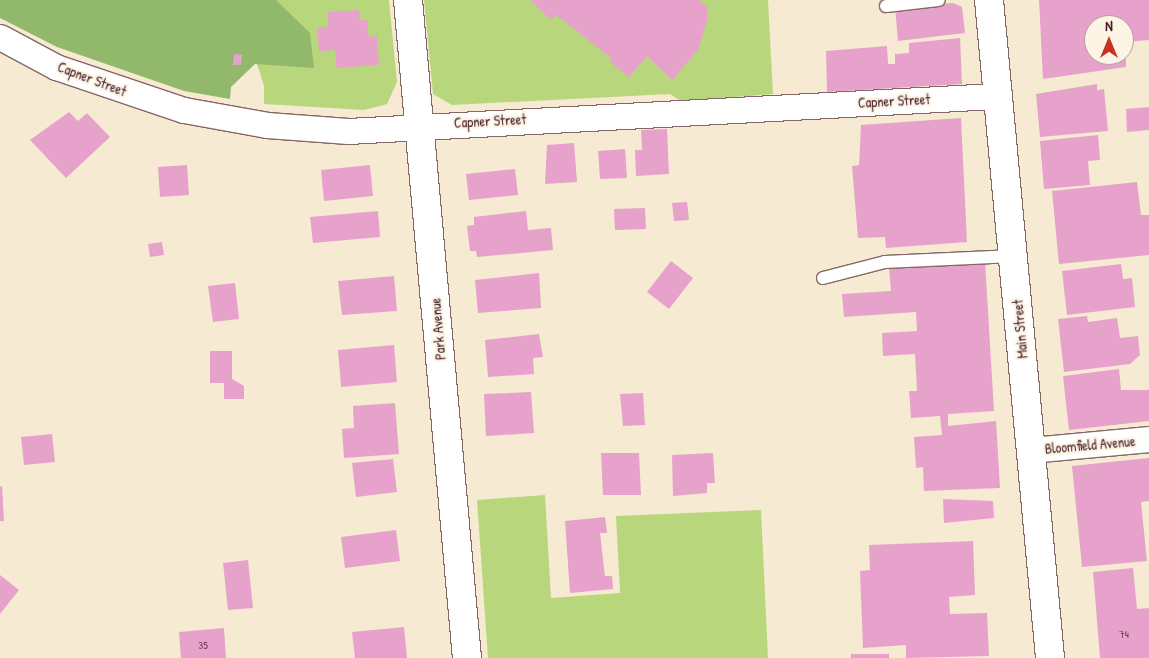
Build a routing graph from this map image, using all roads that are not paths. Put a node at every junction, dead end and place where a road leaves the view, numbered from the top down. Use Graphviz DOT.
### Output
graph roads {
  1 [pos="408,0"];
  2 [pos="939,0"];
  3 [pos="989,0"];
  4 [pos="886,6"];
  5 [pos="0,37"];
  6 [pos="995,96"];
  7 [pos="420,124"];
  8 [pos="1014,256"];
  9 [pos="823,278"];
  10 [pos="1149,439"];
  11 [pos="1031,450"];
  12 [pos="467,658"];
  13 [pos="1050,658"];
  1 -- 7 [label="street, Park Avenue"];
  2 -- 4 [label="lane"];
  3 -- 6 [label="street, Main Street"];
  5 -- 7 [label="street, Capner Street"];
  6 -- 7 [label="street, Capner Street"];
  6 -- 8 [label="street, Main Street"];
  7 -- 12 [label="street, Park Avenue"];
  8 -- 9 [label="lane"];
  8 -- 11 [label="street, Main Street"];
  10 -- 11 [label="street, Bloomfield Avenue"];
  11 -- 13 [label="street, Main Street"];
}
